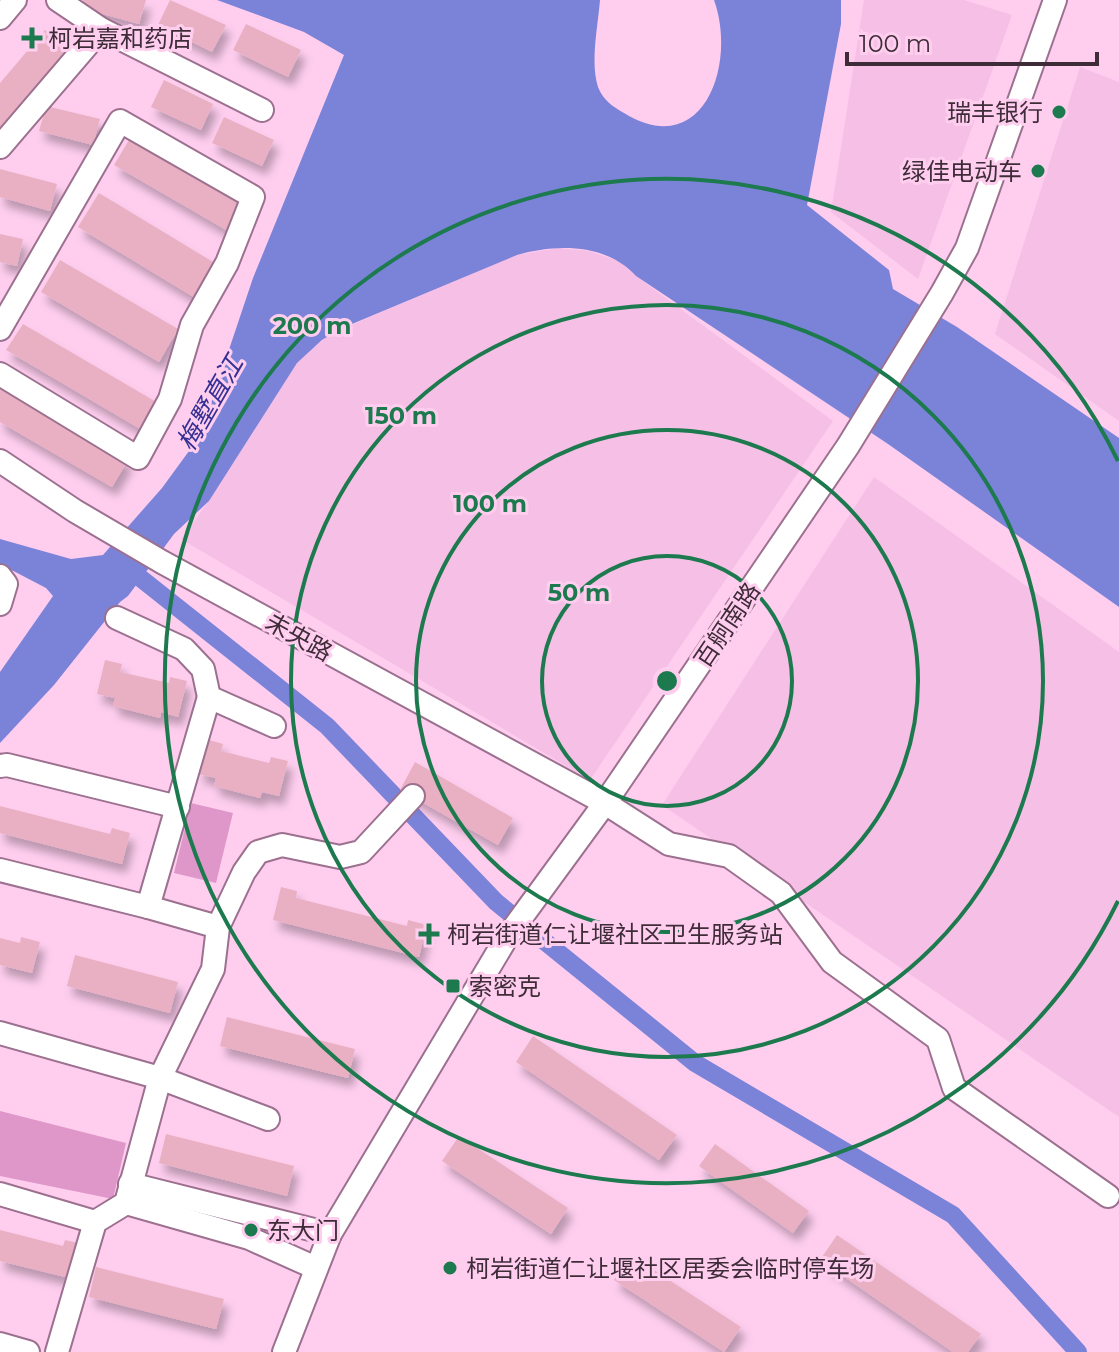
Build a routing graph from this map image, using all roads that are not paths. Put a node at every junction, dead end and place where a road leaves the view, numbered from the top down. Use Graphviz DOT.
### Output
graph roads {
  1 [pos="15,0"];
  2 [pos="58,0"];
  3 [pos="1055,0"];
  4 [pos="0,18"];
  5 [pos="101,29"];
  6 [pos="262,110"];
  7 [pos="0,147"];
  8 [pos="0,329"];
  9 [pos="0,374"];
  10 [pos="0,461"];
  11 [pos="0,576"];
  12 [pos="0,604"];
  13 [pos="117,618"];
  14 [pos="209,697"];
  15 [pos="274,726"];
  16 [pos="0,766"];
  17 [pos="413,796"];
  18 [pos="605,803"];
  19 [pos="178,807"];
  20 [pos="0,870"];
  21 [pos="148,907"];
  22 [pos="218,927"];
  23 [pos="0,1033"];
  24 [pos="160,1078"];
  25 [pos="268,1119"];
  26 [pos="0,1194"];
  27 [pos="128,1194"];
  28 [pos="1108,1196"];
  29 [pos="95,1222"];
  30 [pos="330,1234"];
  31 [pos="316,1268"];
  32 [pos="0,1344"];
  33 [pos="28,1352"];
  34 [pos="57,1352"];
  35 [pos="284,1352"];
  1 -- 4 [label="street"];
  2 -- 5 [label="street"];
  3 -- 18 [label="street, 百舸南路"];
  5 -- 6 [label="street"];
  5 -- 7 [label="street"];
  8 -- 9 [label="street"];
  10 -- 18 [label="street, 未央路"];
  11 -- 12 [label="street"];
  13 -- 14 [label="street"];
  14 -- 15 [label="street"];
  14 -- 19 [label="street"];
  16 -- 19 [label="street"];
  17 -- 22 [label="street"];
  18 -- 28 [label="street, 未央路"];
  18 -- 30 [label="street, 百舸南路"];
  19 -- 21 [label="street"];
  20 -- 21 [label="street"];
  21 -- 22 [label="street"];
  22 -- 24 [label="street"];
  23 -- 24 [label="street"];
  24 -- 25 [label="street"];
  24 -- 27 [label="street"];
  26 -- 29 [label="street"];
  27 -- 29 [label="street"];
  27 -- 30 [label="street"];
  27 -- 31 [label="street"];
  29 -- 34 [label="street"];
  30 -- 31 [label="street, 百舸南路"];
  31 -- 35 [label="street, 百舸南路"];
  32 -- 33 [label="street"];
}
